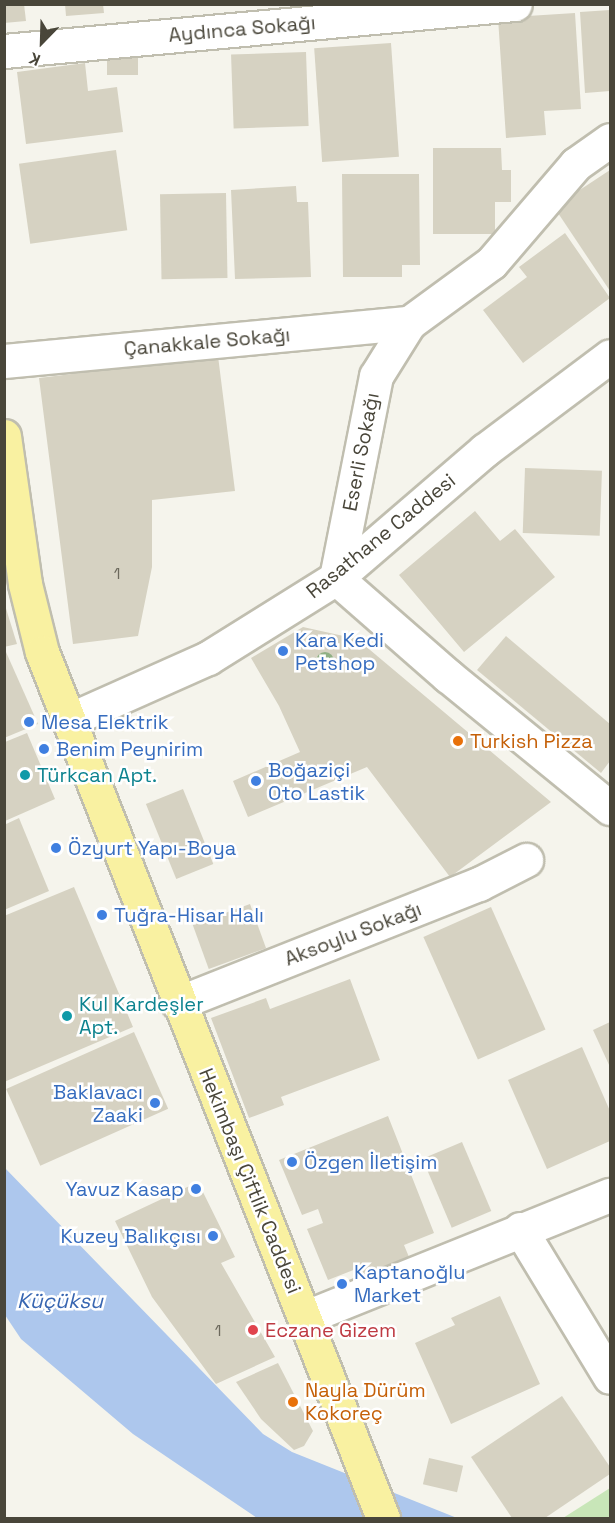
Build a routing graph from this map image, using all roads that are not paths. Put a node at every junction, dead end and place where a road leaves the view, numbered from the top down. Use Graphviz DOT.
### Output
graph roads {
  1 [pos="515,4"];
  2 [pos="4,51"];
  3 [pos="610,140"];
  4 [pos="409,322"];
  5 [pos="610,356"];
  6 [pos="4,361"];
  7 [pos="4,436"];
  8 [pos="336,578"];
  9 [pos="71,719"];
  10 [pos="610,808"];
  11 [pos="526,860"];
  12 [pos="178,1003"];
  13 [pos="610,1195"];
  14 [pos="520,1229"];
  15 [pos="306,1317"];
  16 [pos="610,1377"];
  17 [pos="383,1518"];
  1 -- 2 [label="street, Aydınca Sokağı"];
  3 -- 4 [label="street, Eserli Sokağı"];
  4 -- 6 [label="street, Çanakkale Sokağı"];
  4 -- 8 [label="street, Eserli Sokağı"];
  5 -- 8 [label="street, Rasathane Caddesi"];
  7 -- 9 [label="main road, Hekimbaşı Çiftlik Caddesi"];
  8 -- 9 [label="street, Rasathane Caddesi"];
  8 -- 10 [label="street"];
  9 -- 12 [label="main road, Hekimbaşı Çiftlik Caddesi"];
  11 -- 12 [label="street, Aksoylu Sokağı"];
  12 -- 15 [label="main road, Hekimbaşı Çiftlik Caddesi"];
  13 -- 14 [label="street"];
  14 -- 15 [label="street"];
  14 -- 16 [label="street"];
  15 -- 17 [label="main road, Hekimbaşı Çiftlik Caddesi"];
}
